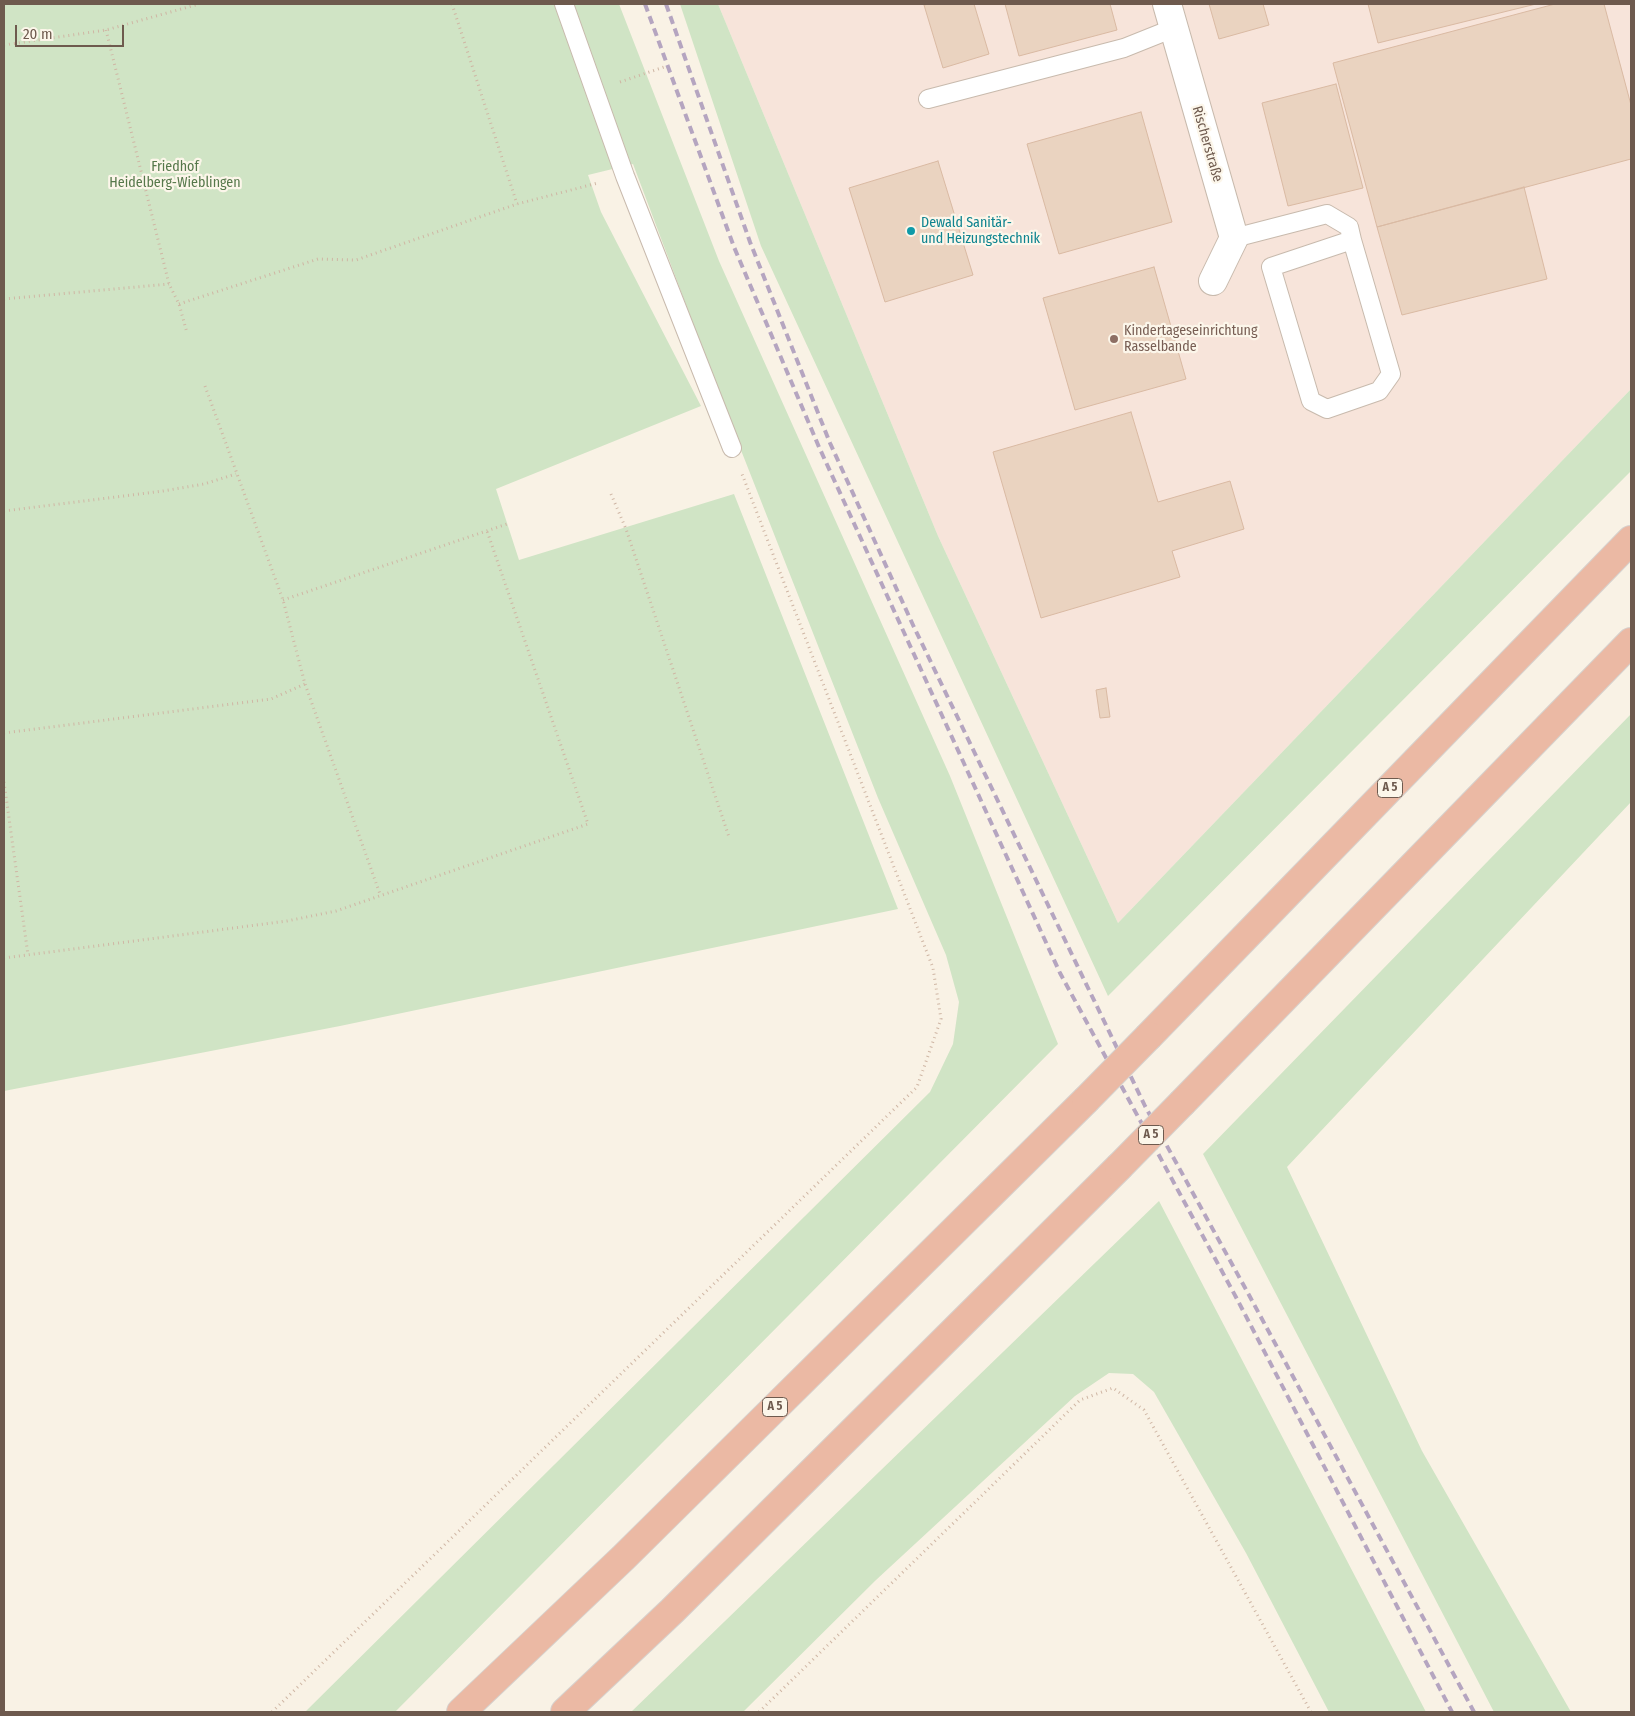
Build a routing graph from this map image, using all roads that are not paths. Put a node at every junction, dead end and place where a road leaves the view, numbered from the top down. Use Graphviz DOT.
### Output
graph roads {
  1 [pos="564,4"];
  2 [pos="1170,16"];
  3 [pos="928,99"];
  4 [pos="1234,238"];
  5 [pos="1352,240"];
  6 [pos="1213,281"];
  7 [pos="732,448"];
  8 [pos="1631,540"];
  9 [pos="1631,642"];
  10 [pos="461,1712"];
  11 [pos="565,1712"];
  1 -- 7 [label="lane"];
  2 -- 3 [label="lane"];
  2 -- 4 [label="street, Rischerstraße"];
  4 -- 5 [label="lane"];
  4 -- 6 [label="street"];
  5 -- 5 [label="lane"];
  8 -- 10 [label="highway, A 5, bridge"];
  9 -- 11 [label="highway, A 5, bridge"];
}
